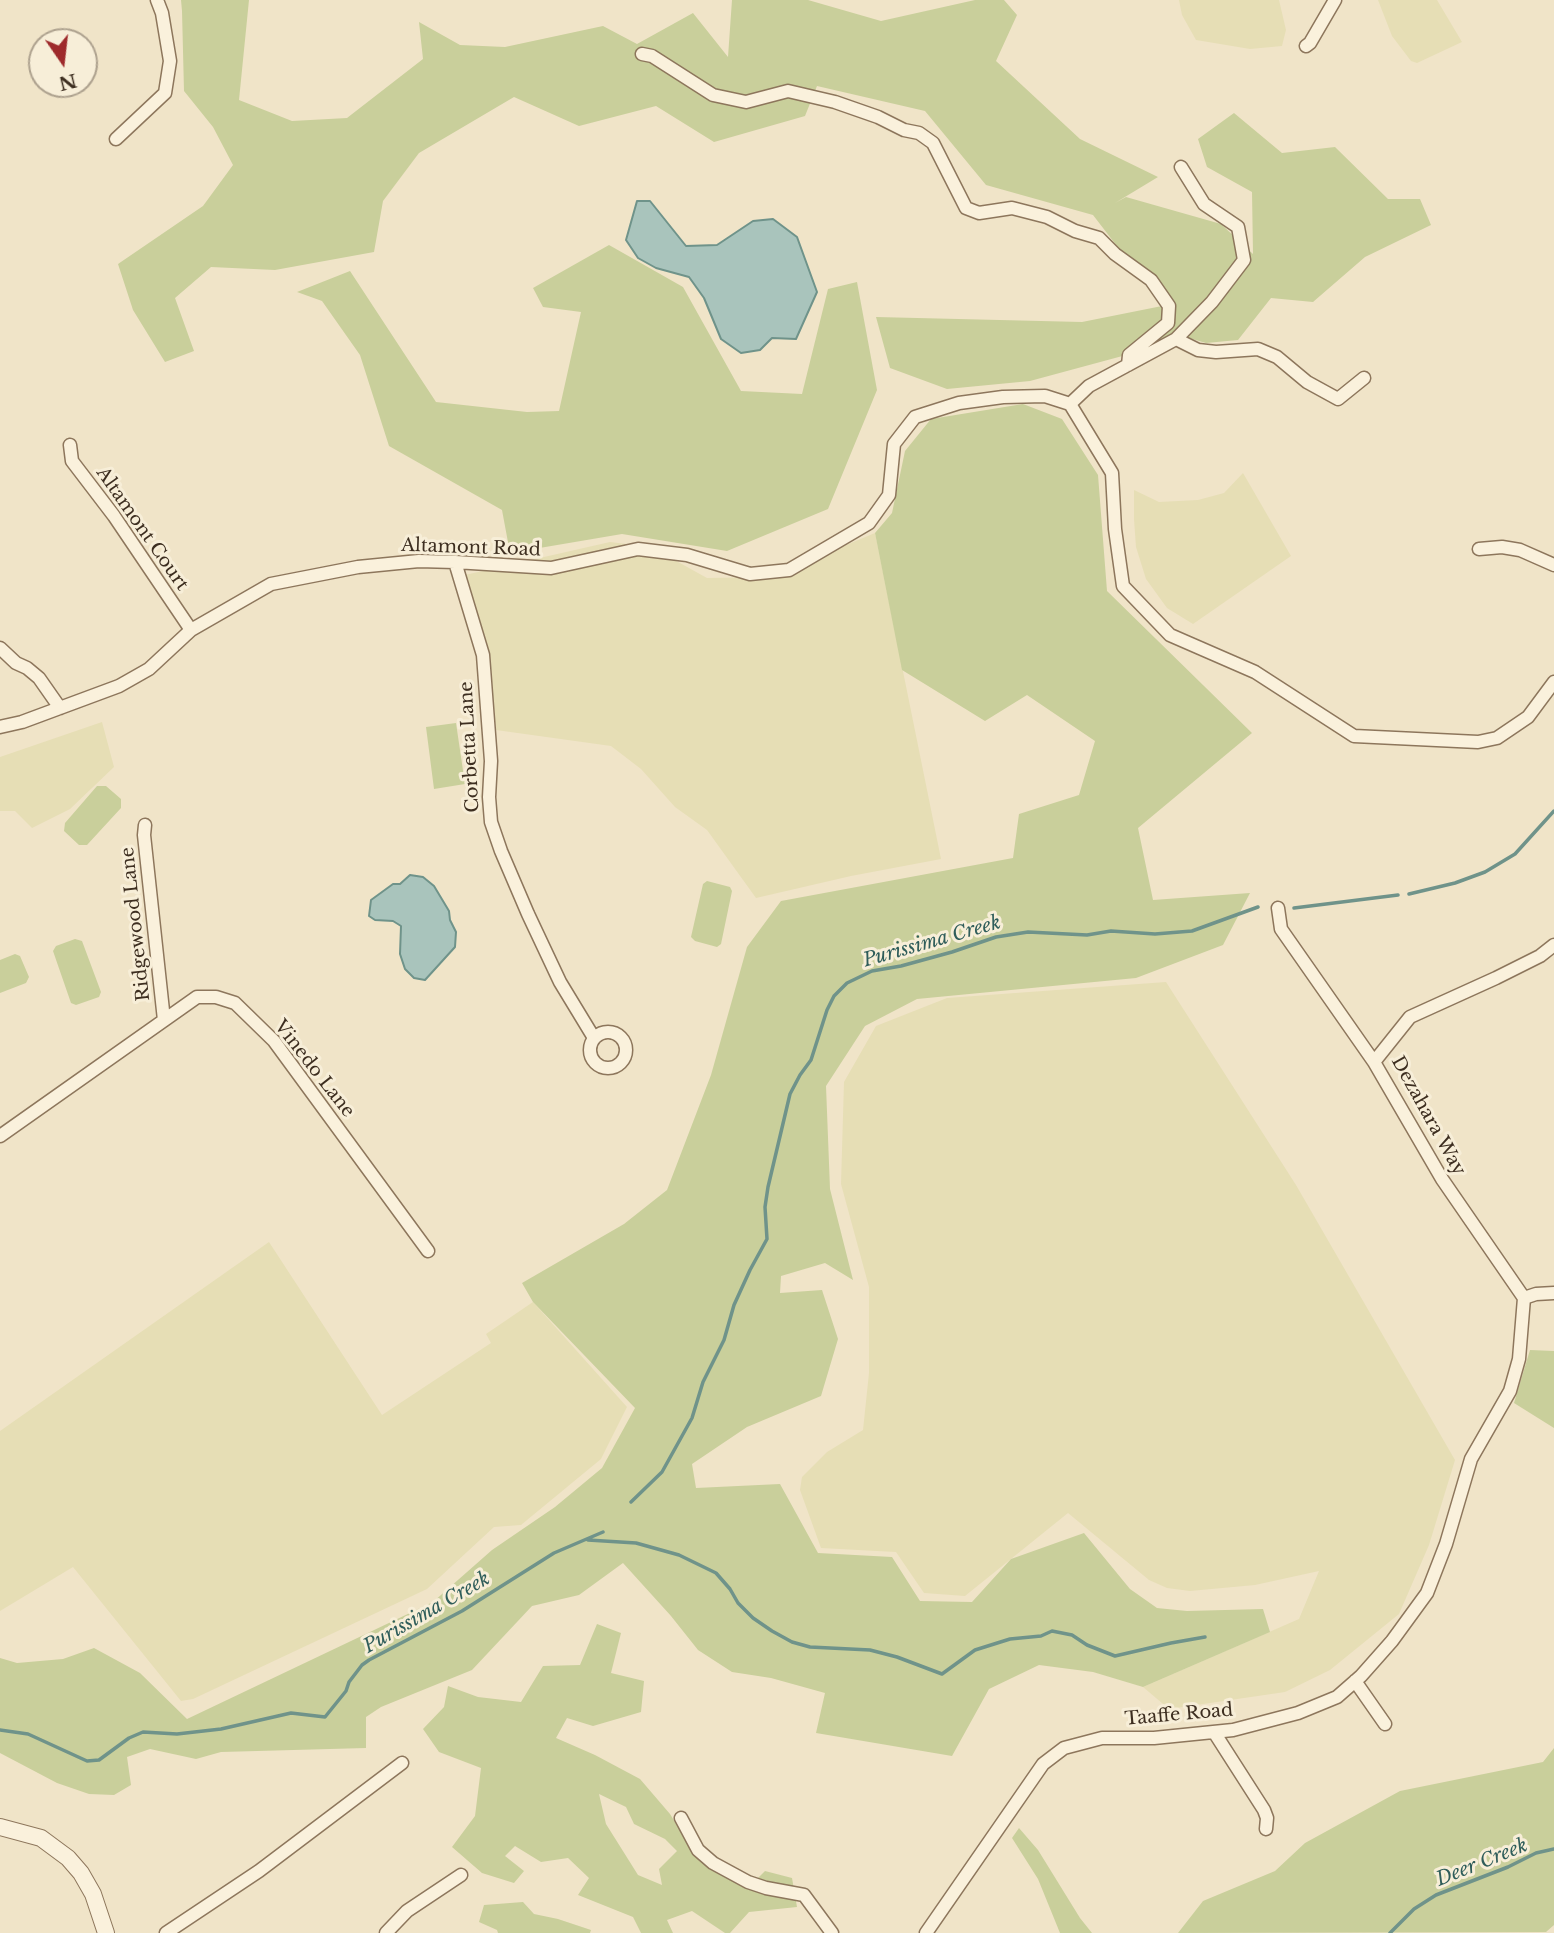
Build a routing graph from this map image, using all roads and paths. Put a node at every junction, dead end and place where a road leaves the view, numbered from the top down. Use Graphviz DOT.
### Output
graph roads {
  1 [pos="157,0"];
  2 [pos="1335,0"];
  3 [pos="1306,46"];
  4 [pos="642,54"];
  5 [pos="116,139"];
  6 [pos="1181,167"];
  7 [pos="1176,339"];
  8 [pos="1128,365"];
  9 [pos="1364,378"];
  10 [pos="1070,404"];
  11 [pos="70,445"];
  12 [pos="1479,549"];
  13 [pos="455,562"];
  14 [pos="1554,565"];
  15 [pos="191,630"];
  16 [pos="0,648"];
  17 [pos="1554,682"];
  18 [pos="60,708"];
  19 [pos="0,727"];
  20 [pos="145,825"];
  21 [pos="1278,908"];
  22 [pos="1554,945"];
  23 [pos="164,1020"];
  24 [pos="594,1038"];
  25 [pos="1374,1062"];
  26 [pos="0,1136"];
  27 [pos="428,1251"];
  28 [pos="1554,1293"];
  29 [pos="1524,1298"];
  30 [pos="1355,1681"];
  31 [pos="1385,1724"];
  32 [pos="1214,1732"];
  33 [pos="402,1763"];
  34 [pos="681,1818"];
  35 [pos="0,1827"];
  36 [pos="1266,1829"];
  37 [pos="461,1875"];
  38 [pos="106,1933"];
  39 [pos="166,1933"];
  40 [pos="386,1933"];
  41 [pos="832,1933"];
  42 [pos="926,1933"];
  1 -- 5 [label="street"];
  2 -- 3 [label="street"];
  4 -- 8 [label="street"];
  6 -- 7 [label="street"];
  7 -- 8 [label="street"];
  7 -- 9 [label="street"];
  8 -- 10 [label="street"];
  10 -- 13 [label="street, Altamont Road"];
  10 -- 17 [label="street"];
  11 -- 15 [label="street, Altamont Court"];
  12 -- 14 [label="street"];
  13 -- 15 [label="street, Altamont Road"];
  13 -- 24 [label="street, Corbetta Lane"];
  15 -- 18 [label="street, Altamont Road"];
  16 -- 18 [label="street"];
  18 -- 19 [label="street, Altamont Road"];
  20 -- 23 [label="street, Ridgewood Lane"];
  21 -- 25 [label="street"];
  22 -- 25 [label="street, Dezahara Way"];
  23 -- 26 [label="street, Vinedo Lane"];
  23 -- 27 [label="street, Vinedo Lane"];
  25 -- 29 [label="street, Dezahara Way"];
  28 -- 29 [label="street"];
  29 -- 30 [label="street, Taaffe Road"];
  30 -- 31 [label="street"];
  30 -- 32 [label="street, Taaffe Road"];
  32 -- 36 [label="street"];
  32 -- 42 [label="street, Taaffe Road"];
  33 -- 39 [label="street"];
  34 -- 41 [label="street"];
  35 -- 38 [label="street"];
  37 -- 40 [label="street"];
}
